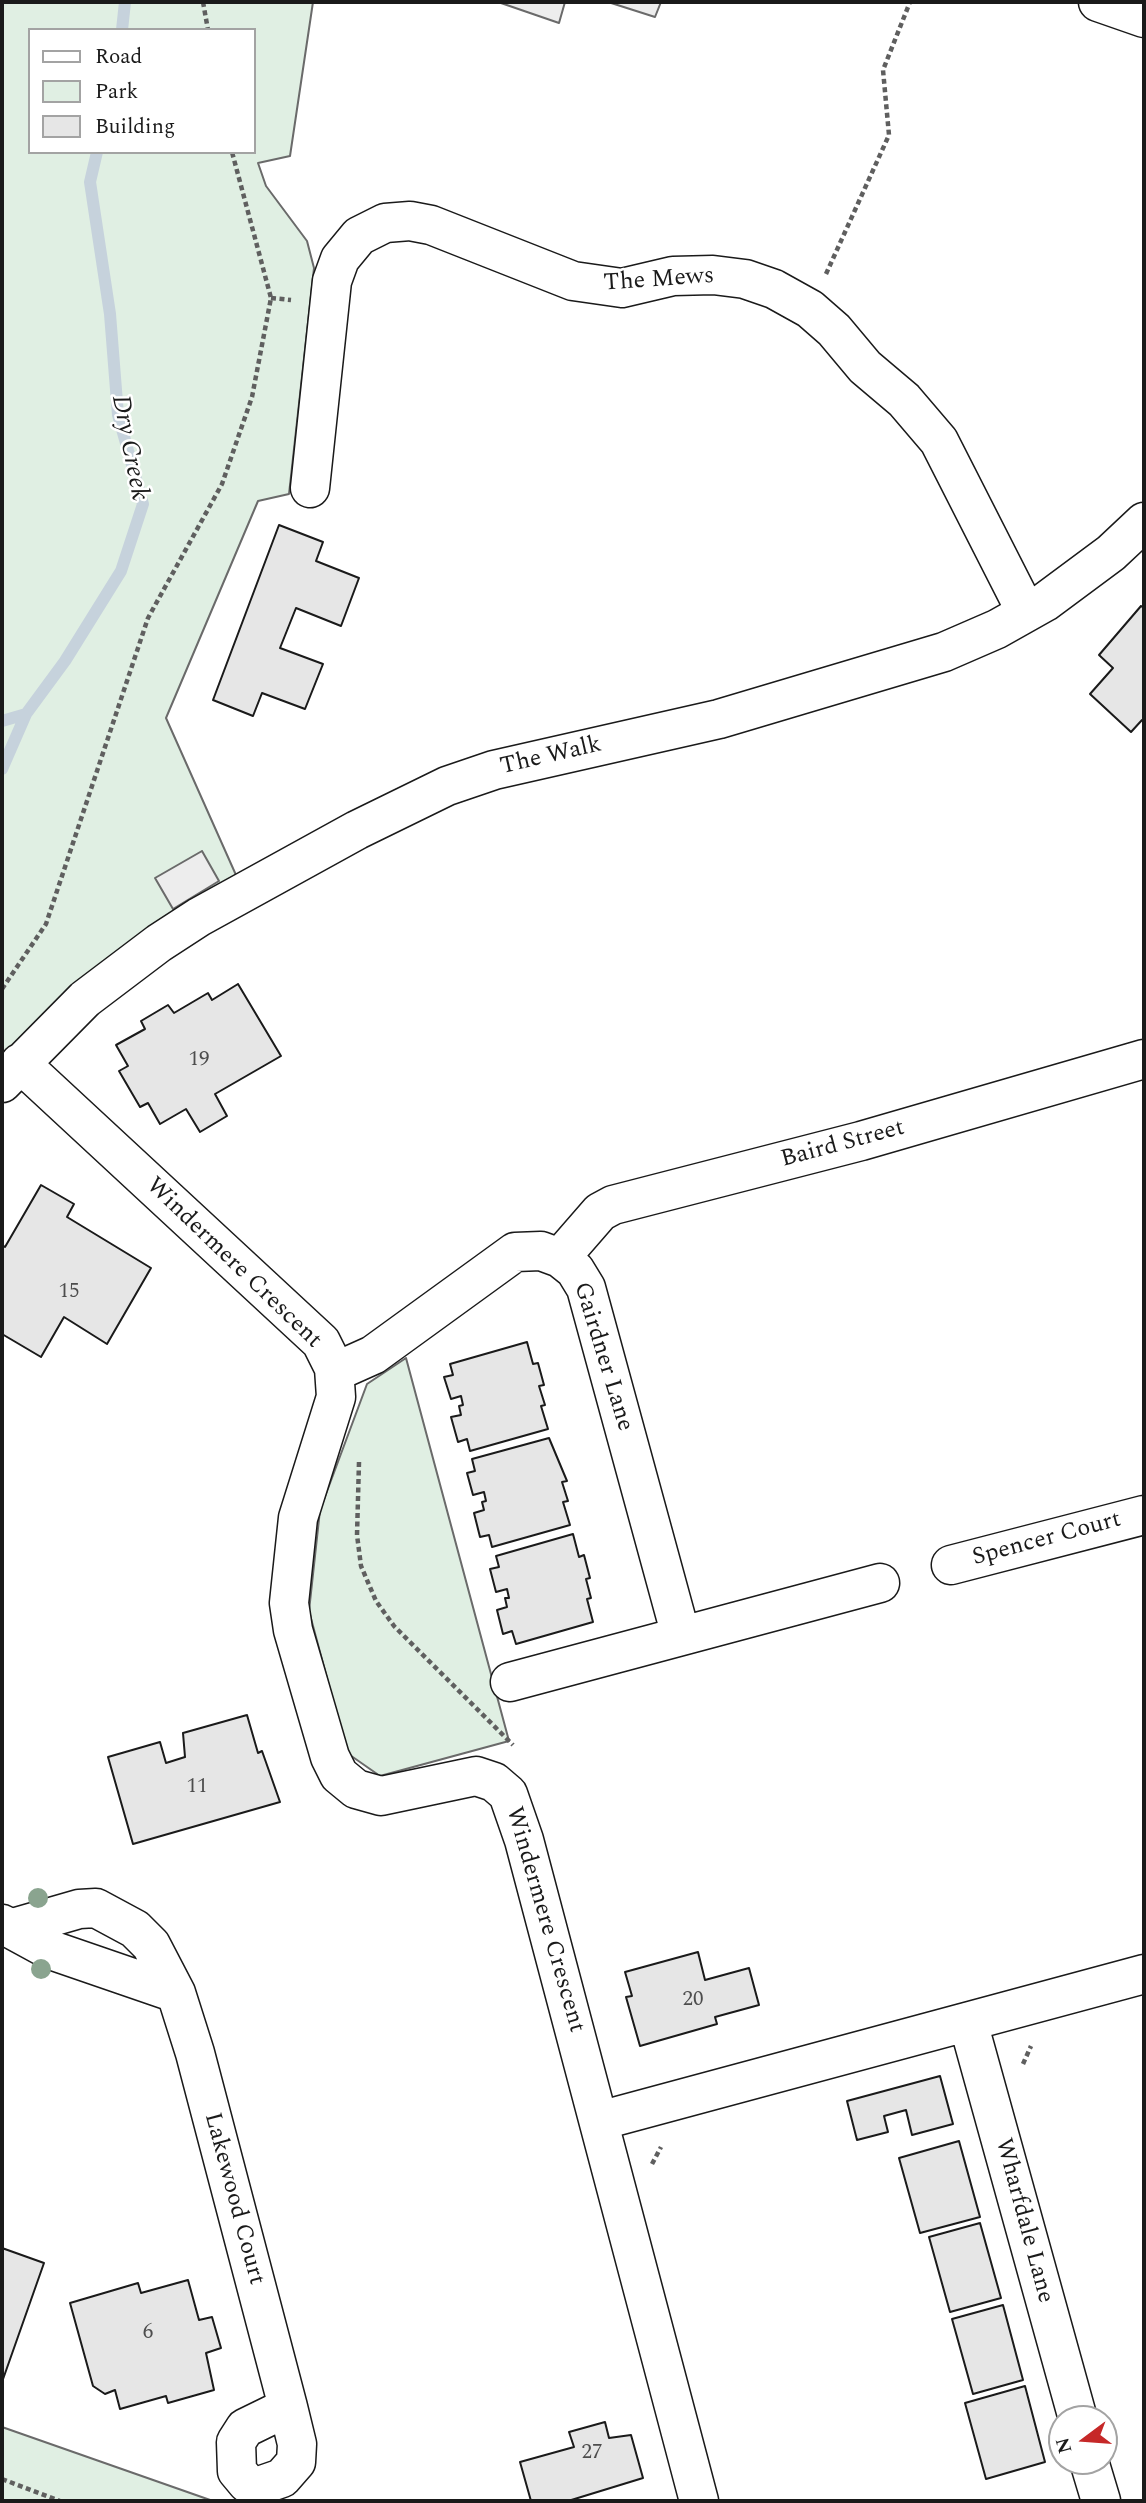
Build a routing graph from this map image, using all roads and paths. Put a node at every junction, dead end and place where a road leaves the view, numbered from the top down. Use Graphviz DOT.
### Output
graph roads {
  1 [pos="203,2"];
  2 [pos="910,2"];
  3 [pos="1098,2"];
  4 [pos="1144,18"];
  5 [pos="208,28"];
  6 [pos="233,154"];
  7 [pos="810,309"];
  8 [pos="310,488"];
  9 [pos="1144,522"];
  10 [pos="1026,612"];
  11 [pos="2,989"];
  12 [pos="1144,1059"];
  13 [pos="11,1073"];
  14 [pos="560,1258"];
  15 [pos="335,1372"];
  16 [pos="359,1455"];
  17 [pos="1144,1515"];
  18 [pos="951,1565"];
  19 [pos="880,1583"];
  20 [pos="681,1636"];
  21 [pos="510,1682"];
  22 [pos="518,1749"];
  23 [pos="7,1926"];
  24 [pos="1144,1974"];
  25 [pos="176,1993"];
  26 [pos="968,2022"];
  27 [pos="1035,2036"];
  28 [pos="1024,2074"];
  29 [pos="599,2121"];
  30 [pos="664,2140"];
  31 [pos="613,2177"];
  32 [pos="1074,2405"];
  33 [pos="288,2407"];
  34 [pos="1093,2475"];
  35 [pos="2,2479"];
  36 [pos="60,2501"];
  37 [pos="699,2501"];
  38 [pos="1101,2501"];
  1 -- 5 [label="path"];
  2 -- 7 [label="path"];
  3 -- 4 [label="street"];
  6 -- 11 [label="path"];
  7 -- 8 [label="street, The Mews"];
  7 -- 10 [label="street, The Mews"];
  9 -- 10 [label="street, The Walk"];
  10 -- 13 [label="street, The Walk"];
  12 -- 14 [label="street, Baird Street"];
  13 -- 15 [label="street, Windermere Crescent"];
  14 -- 15 [label="street, Gairdner Lane"];
  14 -- 20 [label="street, Gairdner Lane"];
  15 -- 29 [label="street, Windermere Crescent"];
  16 -- 22 [label="path"];
  17 -- 18 [label="street, Spencer Court"];
  19 -- 20 [label="street"];
  20 -- 21 [label="street"];
  23 -- 25 [label="street, Lakewood Court"];
  23 -- 25 [label="street, Lakewood Court"];
  24 -- 26 [label="street"];
  25 -- 33 [label="street, Lakewood Court"];
  26 -- 29 [label="street"];
  26 -- 32 [label="street, Wharfdale Lane"];
  27 -- 28 [label="path"];
  29 -- 31 [label="street, Windermere Crescent"];
  30 -- 31 [label="path"];
  31 -- 37 [label="street, Windermere Crescent"];
  34 -- 38 [label="street"];
  35 -- 36 [label="path"];
}
